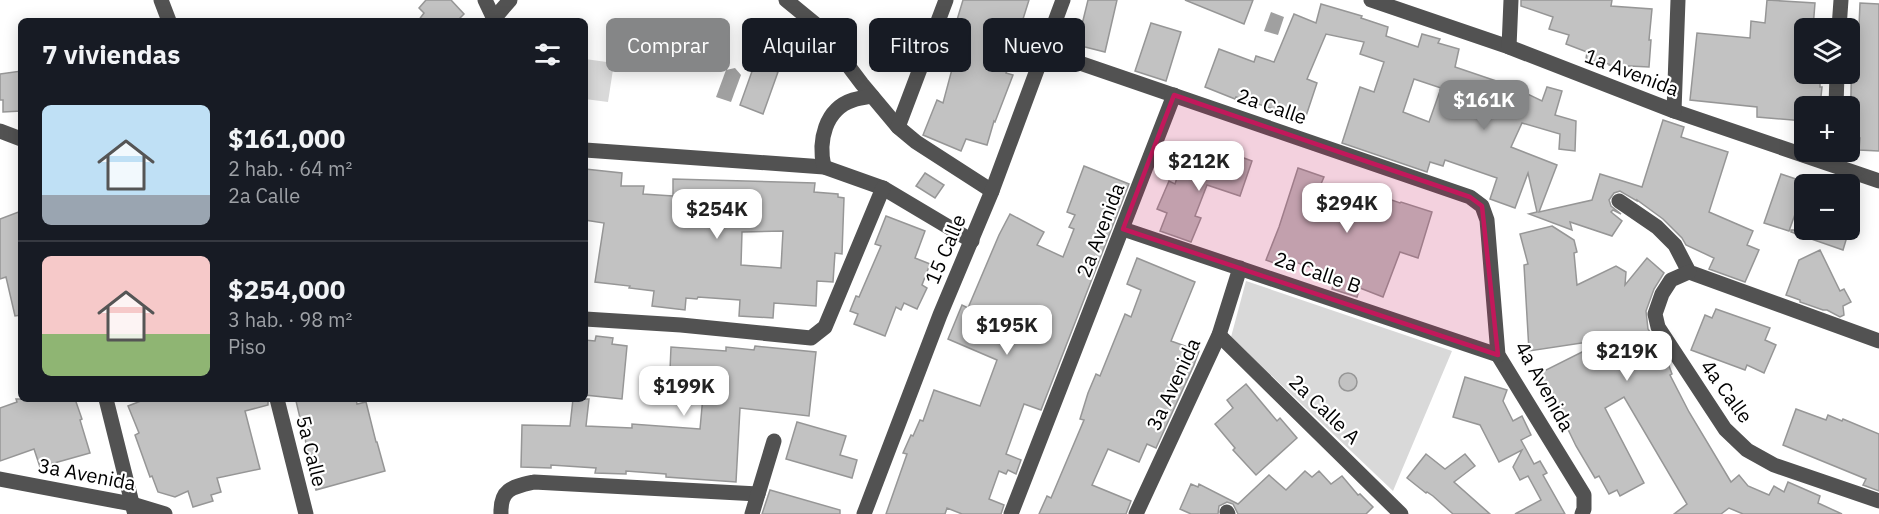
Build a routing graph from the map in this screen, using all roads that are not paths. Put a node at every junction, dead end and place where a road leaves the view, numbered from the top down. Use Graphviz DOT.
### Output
graph roads {
  1 [pos="161,0"];
  2 [pos="485,0"];
  3 [pos="510,0"];
  4 [pos="786,0"];
  5 [pos="946,0"];
  6 [pos="1063,0"];
  7 [pos="1371,0"];
  8 [pos="1511,0"];
  9 [pos="1678,0"];
  10 [pos="1841,0"];
  11 [pos="169,18"];
  12 [pos="492,18"];
  13 [pos="495,18"];
  14 [pos="1057,18"];
  15 [pos="1840,18"];
  16 [pos="1509,47"];
  17 [pos="1085,65"];
  18 [pos="1037,72"];
  19 [pos="1174,95"];
  20 [pos="872,96"];
  21 [pos="1674,111"];
  22 [pos="898,128"];
  23 [pos="0,131"];
  24 [pos="18,138"];
  25 [pos="1794,147"];
  26 [pos="588,150"];
  27 [pos="1840,162"];
  28 [pos="824,167"];
  29 [pos="1879,182"];
  30 [pos="883,188"];
  31 [pos="992,191"];
  32 [pos="1619,201"];
  33 [pos="1482,206"];
  34 [pos="1123,229"];
  35 [pos="972,241"];
  36 [pos="1240,268"];
  37 [pos="1689,272"];
  38 [pos="588,319"];
  39 [pos="1219,335"];
  40 [pos="1879,341"];
  41 [pos="1498,355"];
  42 [pos="107,402"];
  43 [pos="278,402"];
  44 [pos="774,441"];
  45 [pos="0,479"];
  46 [pos="758,494"];
  47 [pos="1879,501"];
  48 [pos="134,509"];
  49 [pos="1583,512"];
  50 [pos="165,514"];
  51 [pos="306,514"];
  52 [pos="501,514"];
  53 [pos="752,514"];
  54 [pos="864,514"];
  55 [pos="1011,514"];
  56 [pos="1136,514"];
  57 [pos="1401,514"];
  1 -- 11 [label="street"];
  2 -- 12 [label="street"];
  3 -- 13 [label="street"];
  4 -- 20 [label="street"];
  5 -- 22 [label="street"];
  6 -- 14 [label="street, 15 Calle"];
  7 -- 16 [label="street, 1a Avenida"];
  8 -- 16 [label="street"];
  9 -- 21 [label="street"];
  10 -- 15 [label="street"];
  16 -- 21 [label="street, 1a Avenida"];
  17 -- 19 [label="street, 2a Calle"];
  18 -- 31 [label="street, 15 Calle"];
  19 -- 33 [label="street, 2a Calle"];
  19 -- 34 [label="street, 2a Avenida"];
  20 -- 22 [label="street"];
  20 -- 28 [label="street"];
  21 -- 25 [label="street, 1a Avenida"];
  22 -- 31 [label="street"];
  23 -- 24 [label="street"];
  26 -- 28 [label="street"];
  27 -- 29 [label="street, 1a Avenida"];
  28 -- 30 [label="street"];
  30 -- 35 [label="street"];
  30 -- 38 [label="street"];
  31 -- 35 [label="street, 15 Calle"];
  32 -- 37 [label="street"];
  33 -- 41 [label="street, 4a Avenida"];
  34 -- 36 [label="street, 2a Calle B"];
  34 -- 55 [label="street, 2a Avenida"];
  35 -- 54 [label="street, 15 Calle"];
  36 -- 39 [label="street, 3a Avenida"];
  36 -- 41 [label="street, 2a Calle B"];
  37 -- 40 [label="street"];
  37 -- 47 [label="street, 4a Calle"];
  39 -- 56 [label="street, 3a Avenida"];
  39 -- 57 [label="street, 2a Calle A"];
  41 -- 49 [label="street, 4a Avenida"];
  42 -- 48 [label="street"];
  43 -- 51 [label="street, 5a Calle"];
  44 -- 46 [label="street"];
  45 -- 48 [label="street, 3a Avenida"];
  46 -- 52 [label="street"];
  46 -- 53 [label="street"];
  48 -- 50 [label="street, 3a Avenida"];
}
